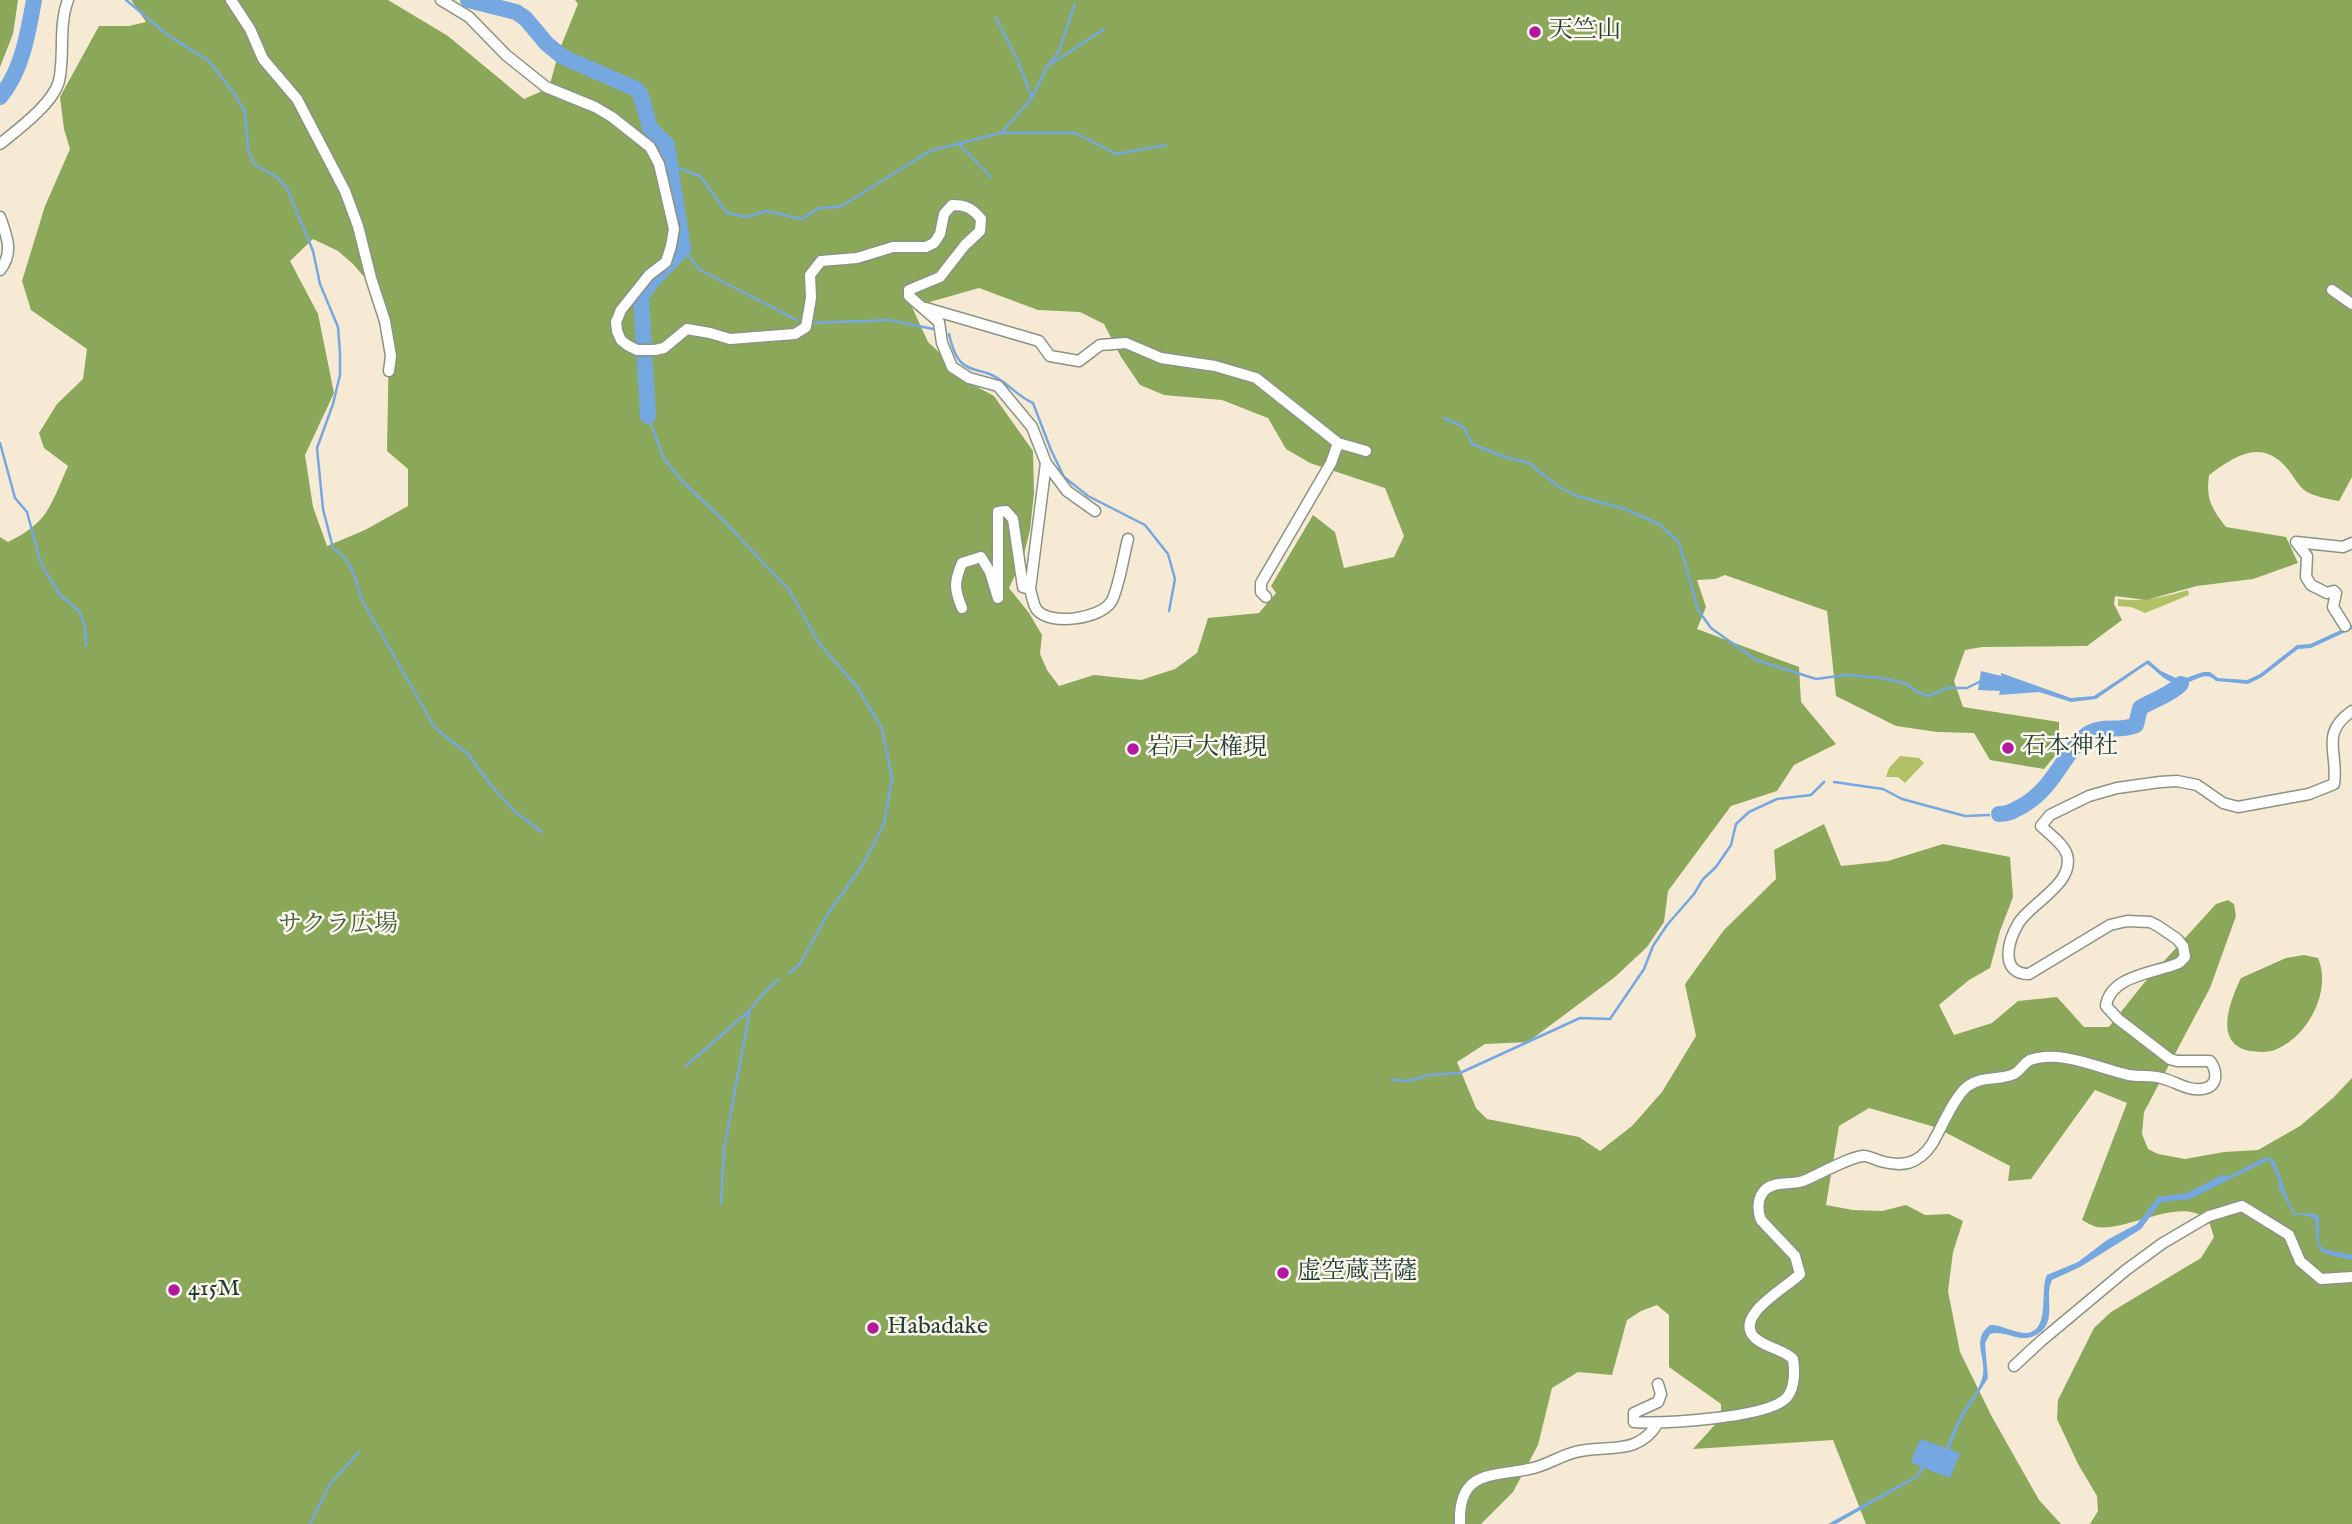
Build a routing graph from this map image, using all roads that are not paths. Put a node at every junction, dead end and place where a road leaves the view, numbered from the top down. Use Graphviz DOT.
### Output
graph roads {
  1 [pos="68,0"];
  2 [pos="231,0"];
  3 [pos="440,0"];
  4 [pos="0,144"];
  5 [pos="0,217"];
  6 [pos="0,270"];
  7 [pos="2332,290"];
  8 [pos="2352,304"];
  9 [pos="923,307"];
  10 [pos="389,371"];
  11 [pos="1338,443"];
  12 [pos="1366,451"];
  13 [pos="1046,463"];
  14 [pos="1095,511"];
  15 [pos="1128,539"];
  16 [pos="2352,543"];
  17 [pos="1030,589"];
  18 [pos="1266,597"];
  19 [pos="962,608"];
  20 [pos="2345,626"];
  21 [pos="2352,711"];
  22 [pos="2352,1277"];
  23 [pos="2014,1366"];
  24 [pos="1658,1384"];
  25 [pos="1658,1423"];
  26 [pos="1460,1524"];
  1 -- 4 [label="street"];
  2 -- 10 [label="street"];
  3 -- 9 [label="street"];
  5 -- 6 [label="street"];
  7 -- 8 [label="street"];
  9 -- 11 [label="street"];
  9 -- 13 [label="street"];
  11 -- 12 [label="street"];
  11 -- 18 [label="street"];
  13 -- 14 [label="street"];
  13 -- 17 [label="street"];
  15 -- 17 [label="street"];
  16 -- 20 [label="street"];
  17 -- 19 [label="street"];
  21 -- 25 [label="street"];
  22 -- 23 [label="street"];
  24 -- 25 [label="street"];
  25 -- 26 [label="street"];
}
